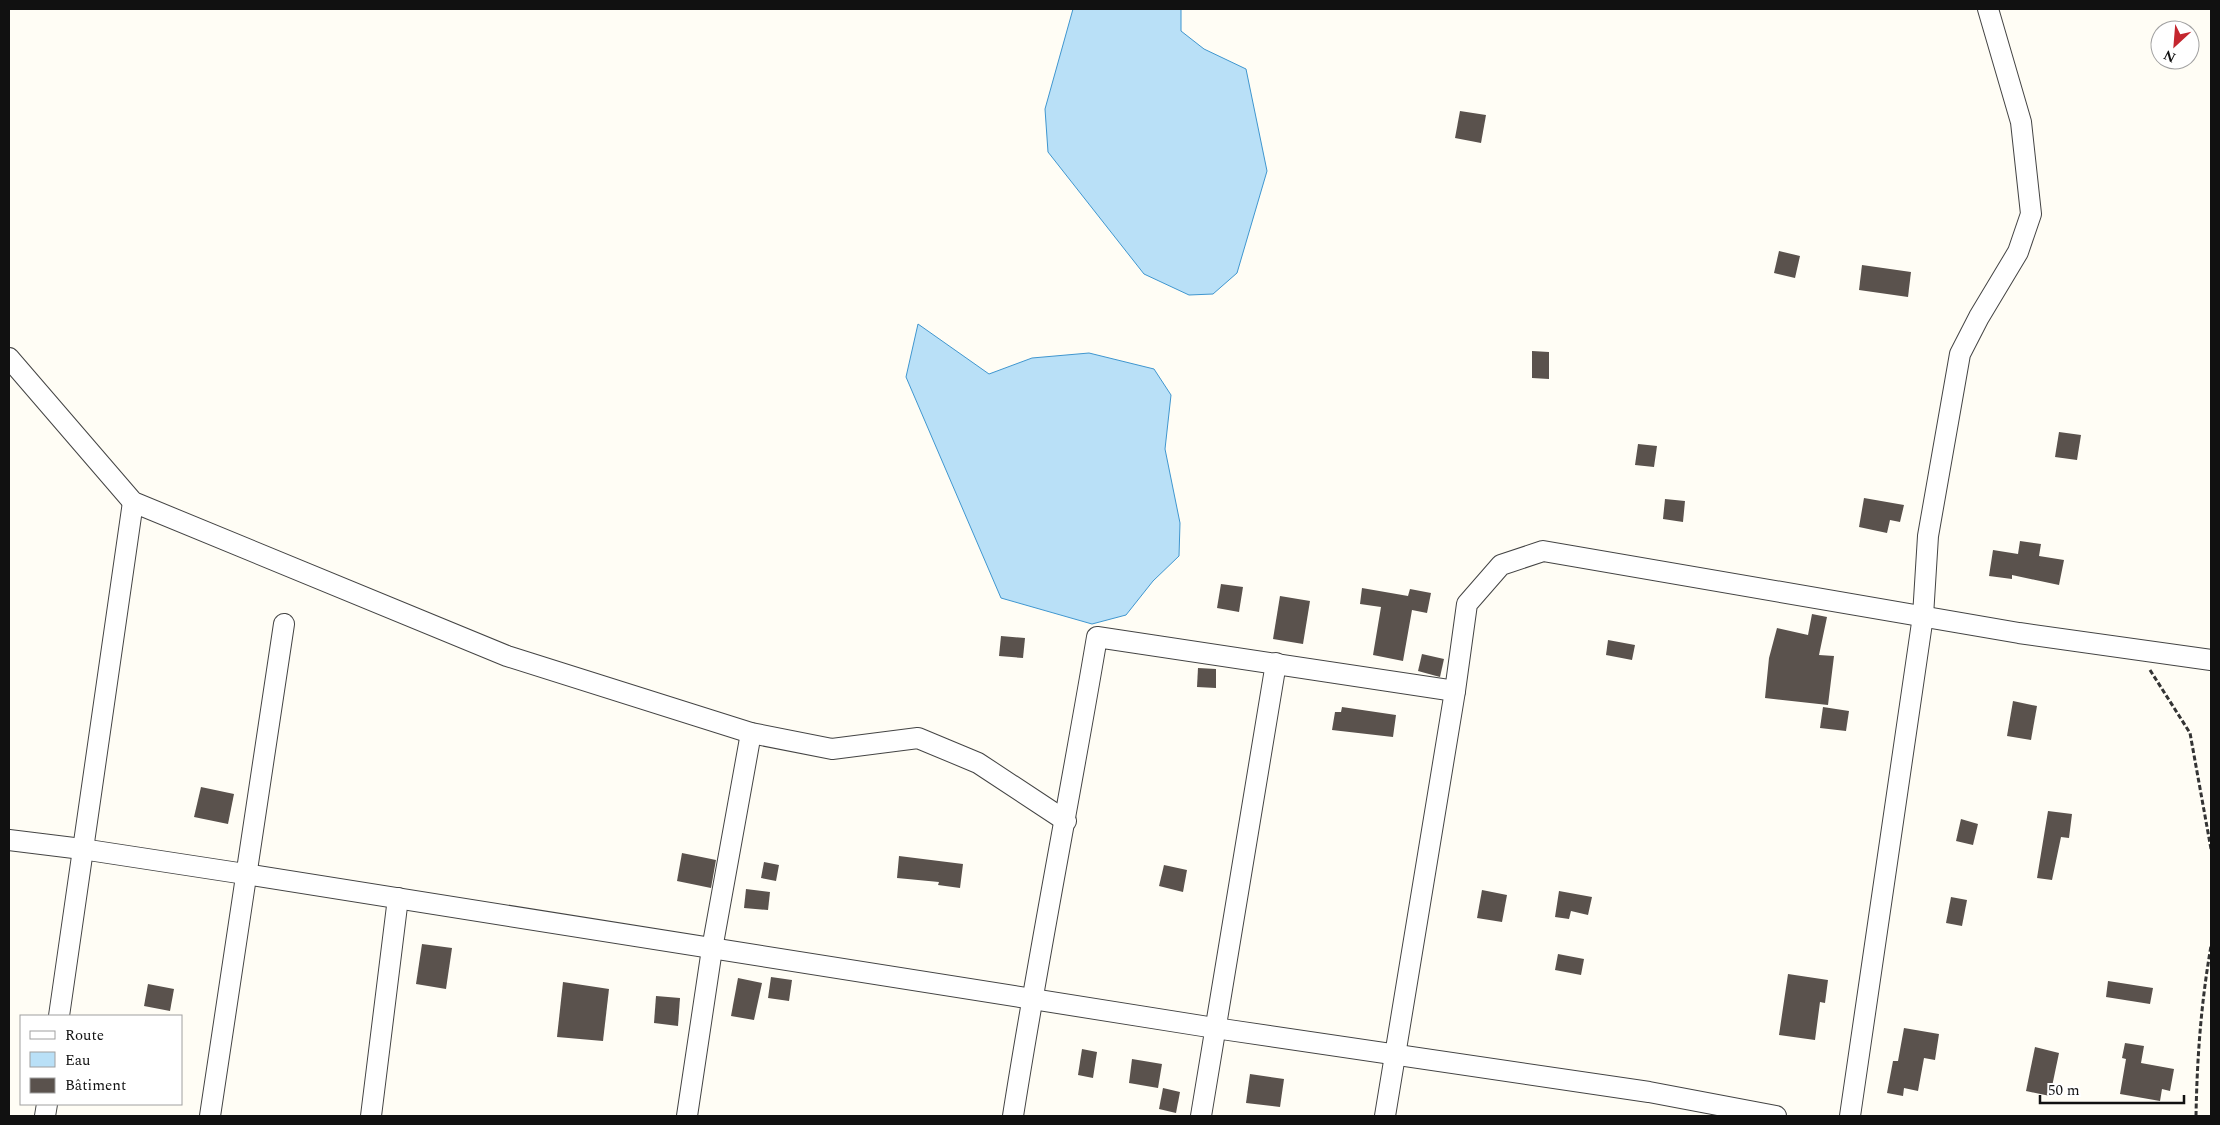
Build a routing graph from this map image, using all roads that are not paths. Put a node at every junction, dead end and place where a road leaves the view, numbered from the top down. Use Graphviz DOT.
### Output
graph roads {
  1 [pos="1988,9"];
  2 [pos="9,358"];
  3 [pos="133,502"];
  4 [pos="1923,616"];
  5 [pos="284,624"];
  6 [pos="2211,660"];
  7 [pos="1276,664"];
  8 [pos="1455,691"];
  9 [pos="751,733"];
  10 [pos="1066,821"];
  11 [pos="9,840"];
  12 [pos="82,849"];
  13 [pos="245,874"];
  14 [pos="398,898"];
  15 [pos="712,949"];
  16 [pos="1031,1000"];
  17 [pos="59,1015"];
  18 [pos="1215,1028"];
  19 [pos="1393,1054"];
  20 [pos="210,1116"];
  21 [pos="371,1116"];
  22 [pos="687,1116"];
  23 [pos="1013,1116"];
  24 [pos="1202,1116"];
  25 [pos="1385,1116"];
  26 [pos="1776,1116"];
  27 [pos="1850,1116"];
  1 -- 4 [label="street"];
  2 -- 3 [label="street"];
  3 -- 9 [label="street"];
  3 -- 12 [label="street"];
  4 -- 6 [label="street"];
  4 -- 8 [label="street"];
  4 -- 27 [label="street"];
  5 -- 13 [label="street"];
  7 -- 8 [label="street"];
  7 -- 10 [label="street"];
  7 -- 18 [label="street"];
  8 -- 19 [label="street"];
  9 -- 10 [label="street"];
  9 -- 15 [label="street"];
  10 -- 16 [label="street"];
  11 -- 12 [label="street"];
  12 -- 13 [label="street"];
  12 -- 17 [label="street"];
  13 -- 14 [label="street"];
  13 -- 20 [label="street"];
  14 -- 15 [label="street"];
  14 -- 21 [label="street"];
  15 -- 16 [label="street"];
  15 -- 22 [label="street"];
  16 -- 18 [label="street"];
  16 -- 23 [label="street"];
  18 -- 19 [label="street"];
  18 -- 24 [label="street"];
  19 -- 25 [label="street"];
  19 -- 26 [label="street"];
}
